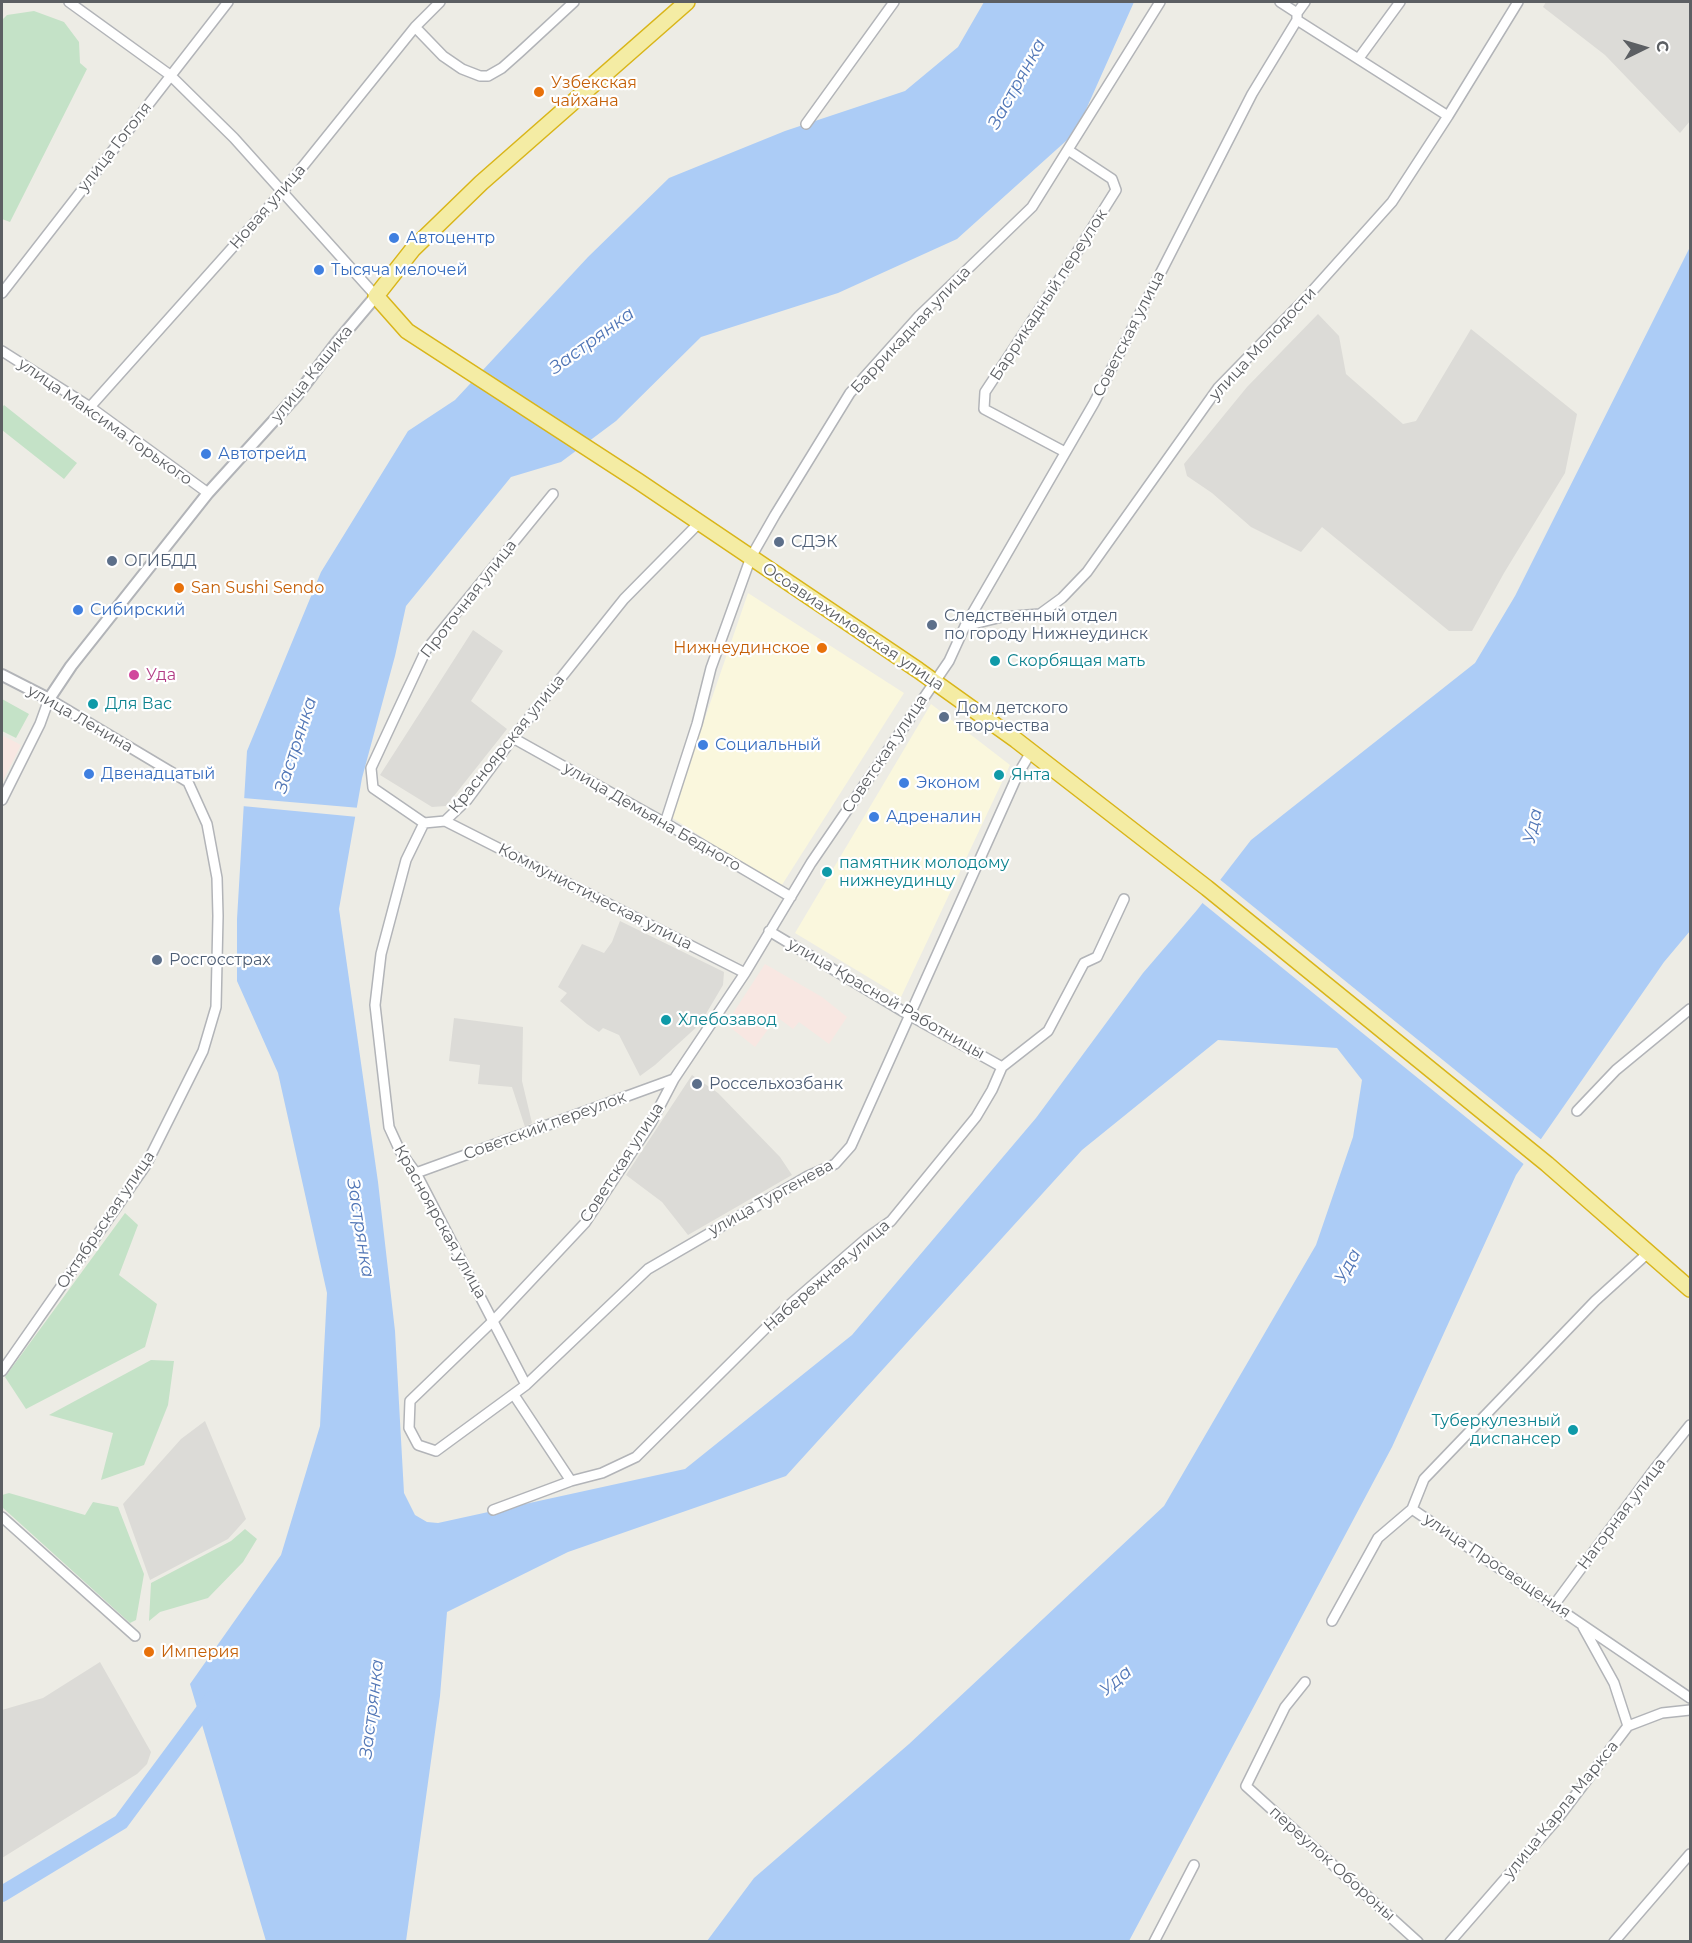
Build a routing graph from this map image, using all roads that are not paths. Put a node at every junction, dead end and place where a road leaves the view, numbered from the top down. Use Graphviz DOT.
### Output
graph roads {
  1 [pos="69,2"];
  2 [pos="228,2"];
  3 [pos="440,2"];
  4 [pos="574,2"];
  5 [pos="687,2"];
  6 [pos="894,2"];
  7 [pos="1160,2"];
  8 [pos="1280,2"];
  9 [pos="1305,2"];
  10 [pos="1400,2"];
  11 [pos="1518,2"];
  12 [pos="1297,16"];
  13 [pos="415,27"];
  14 [pos="1359,58"];
  15 [pos="170,75"];
  16 [pos="1448,116"];
  17 [pos="806,124"];
  18 [pos="1068,150"];
  19 [pos="283,191"];
  20 [pos="2,293"];
  21 [pos="376,296"];
  22 [pos="2,351"];
  23 [pos="90,407"];
  24 [pos="1065,452"];
  25 [pos="208,493"];
  26 [pos="554,494"];
  27 [pos="699,523"];
  28 [pos="751,557"];
  29 [pos="965,626"];
  30 [pos="2,675"];
  31 [pos="935,682"];
  32 [pos="49,699"];
  33 [pos="513,738"];
  34 [pos="1031,752"];
  35 [pos="188,782"];
  36 [pos="2,800"];
  37 [pos="445,821"];
  38 [pos="424,823"];
  39 [pos="665,823"];
  40 [pos="791,897"];
  41 [pos="1124,899"];
  42 [pos="769,931"];
  43 [pos="744,972"];
  44 [pos="1690,1009"];
  45 [pos="909,1015"];
  46 [pos="1002,1066"];
  47 [pos="674,1079"];
  48 [pos="1576,1111"];
  49 [pos="416,1173"];
  50 [pos="1648,1253"];
  51 [pos="1690,1289"];
  52 [pos="494,1320"];
  53 [pos="2,1371"];
  54 [pos="526,1386"];
  55 [pos="514,1395"];
  56 [pos="1690,1425"];
  57 [pos="436,1451"];
  58 [pos="571,1480"];
  59 [pos="1412,1509"];
  60 [pos="493,1510"];
  61 [pos="2,1517"];
  62 [pos="1554,1605"];
  63 [pos="1332,1621"];
  64 [pos="1581,1624"];
  65 [pos="135,1636"];
  66 [pos="1305,1682"];
  67 [pos="1690,1698"];
  68 [pos="1690,1710"];
  69 [pos="1628,1726"];
  70 [pos="1690,1854"];
  71 [pos="1194,1865"];
  72 [pos="1154,1941"];
  73 [pos="1418,1941"];
  74 [pos="1450,1941"];
  75 [pos="1614,1941"];
  1 -- 15 [label="street"];
  2 -- 15 [label="street, улица Гоголя"];
  3 -- 13 [label="street, Новая улица"];
  4 -- 13 [label="street"];
  5 -- 21 [label="highway, улица Кашика"];
  6 -- 17 [label="street"];
  7 -- 18 [label="street, Баррикадная улица"];
  8 -- 12 [label="street"];
  9 -- 12 [label="street, Советская улица"];
  10 -- 14 [label="street"];
  11 -- 16 [label="street, улица Молодости"];
  12 -- 14 [label="street"];
  12 -- 24 [label="street, Советская улица"];
  13 -- 19 [label="street, Новая улица"];
  14 -- 16 [label="street"];
  15 -- 19 [label="street"];
  15 -- 20 [label="street, улица Гоголя"];
  16 -- 29 [label="street, улица Молодости"];
  18 -- 24 [label="street, Баррикадный переулок"];
  18 -- 28 [label="street, Баррикадная улица"];
  19 -- 21 [label="street"];
  19 -- 23 [label="street, Новая улица"];
  21 -- 25 [label="street, улица Кашика"];
  21 -- 27 [label="highway, Осоавиахимовская улица"];
  22 -- 23 [label="street, улица Максима Горького"];
  23 -- 25 [label="street, улица Максима Горького"];
  24 -- 29 [label="street, Советская улица"];
  25 -- 32 [label="street, улица Кашика"];
  26 -- 38 [label="street, Проточная улица"];
  27 -- 28 [label="highway, Осоавиахимовская улица"];
  27 -- 33 [label="street, Красноярская улица"];
  28 -- 31 [label="highway, Осоавиахимовская улица"];
  28 -- 39 [label="street, Баррикадная улица"];
  29 -- 31 [label="street, Советская улица"];
  30 -- 32 [label="street, улица Ленина"];
  31 -- 34 [label="highway, Осоавиахимовская улица"];
  31 -- 40 [label="street, Советская улица"];
  32 -- 35 [label="street, улица Ленина"];
  32 -- 36 [label="street, улица Кашика"];
  33 -- 37 [label="street, Красноярская улица"];
  33 -- 39 [label="street, улица Демьяна Бедного"];
  34 -- 45 [label="street, улица Тургенева"];
  34 -- 50 [label="highway, Осоавиахимовская улица"];
  35 -- 53 [label="street, Октябрьская улица"];
  37 -- 38 [label="street, Красноярская улица"];
  37 -- 43 [label="street, Коммунистическая улица"];
  38 -- 49 [label="street, Красноярская улица"];
  39 -- 40 [label="street, улица Демьяна Бедного"];
  40 -- 42 [label="street, Советская улица"];
  41 -- 46 [label="street, Набережная улица"];
  42 -- 43 [label="street, Советская улица"];
  42 -- 45 [label="street, улица Красной Работницы"];
  43 -- 47 [label="street, Советская улица"];
  44 -- 48 [label="street"];
  45 -- 46 [label="street, улица Красной Работницы"];
  45 -- 54 [label="street, улица Тургенева"];
  46 -- 58 [label="street, Набережная улица"];
  47 -- 49 [label="street, Советский переулок"];
  47 -- 52 [label="street, Советская улица"];
  49 -- 52 [label="street, Красноярская улица"];
  50 -- 51 [label="highway, Осоавиахимовская улица"];
  50 -- 59 [label="street"];
  52 -- 54 [label="street, Красноярская улица"];
  52 -- 57 [label="street, Советская улица"];
  54 -- 55 [label="street, улица Тургенева"];
  55 -- 57 [label="street, улица Тургенева"];
  55 -- 58 [label="street"];
  56 -- 62 [label="street, Нагорная улица"];
  58 -- 60 [label="street, Набережная улица"];
  59 -- 62 [label="street, улица Просвещения"];
  59 -- 63 [label="street"];
  61 -- 65 [label="street"];
  62 -- 64 [label="street, улица Просвещения"];
  64 -- 67 [label="street, улица Просвещения"];
  64 -- 69 [label="street, улица Просвещения"];
  66 -- 73 [label="street, переулок Обороны"];
  68 -- 69 [label="street, улица Карла Маркса"];
  69 -- 74 [label="street, улица Карла Маркса"];
  70 -- 75 [label="street"];
  71 -- 72 [label="street"];
}
